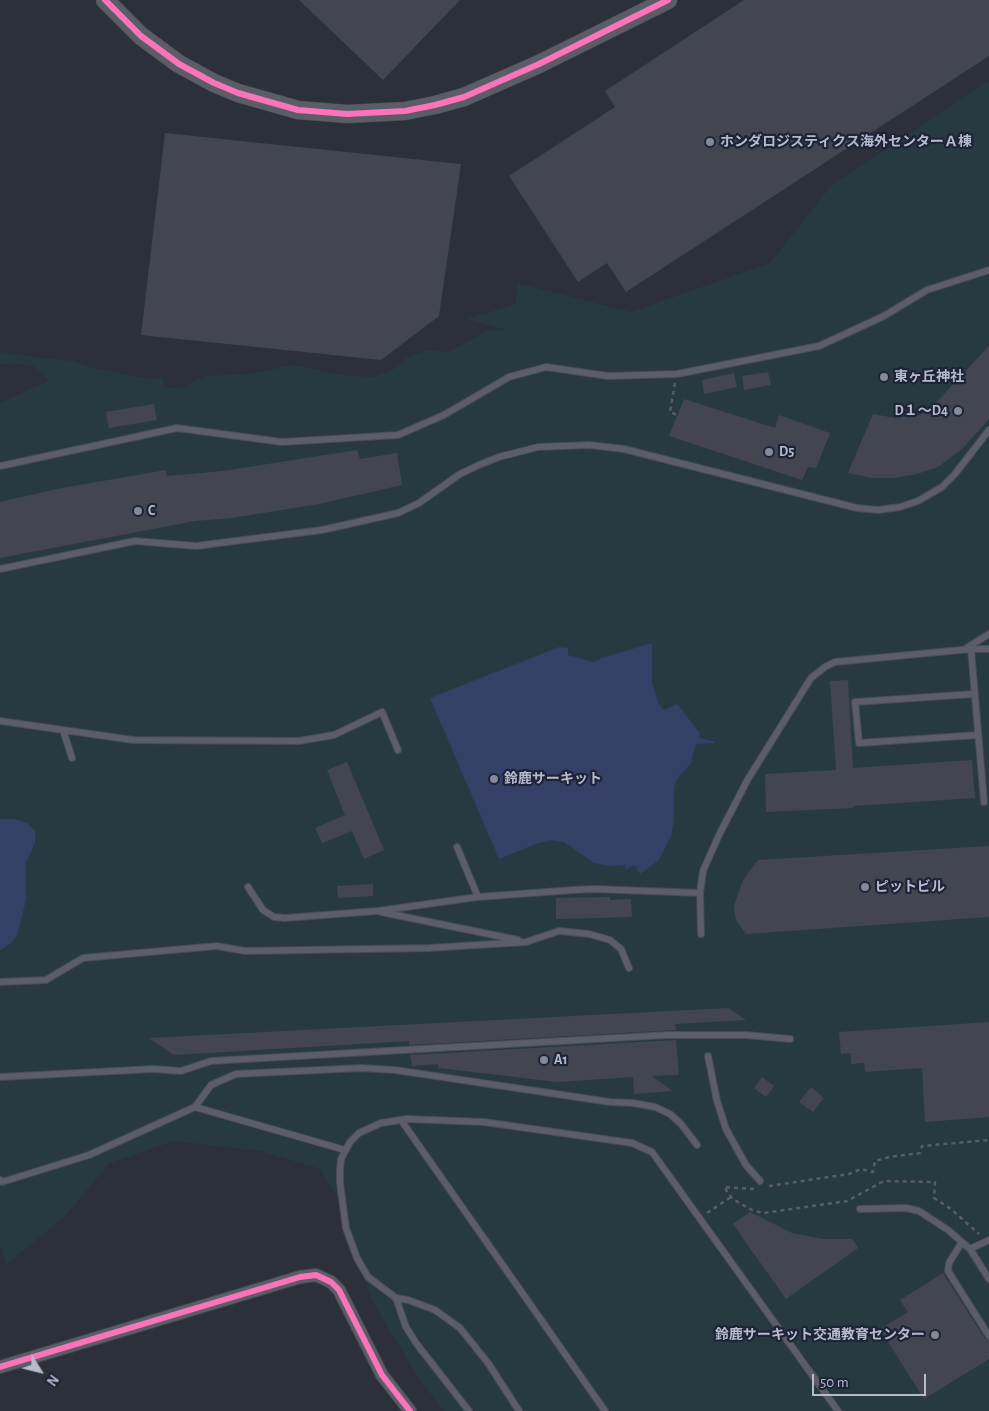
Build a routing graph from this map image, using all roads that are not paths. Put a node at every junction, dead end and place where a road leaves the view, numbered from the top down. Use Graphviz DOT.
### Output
graph roads {
  1 [pos="105,0"];
  2 [pos="668,0"];
  3 [pos="989,270"];
  4 [pos="989,430"];
  5 [pos="0,466"];
  6 [pos="0,569"];
  7 [pos="989,634"];
  8 [pos="968,649"];
  9 [pos="989,649"];
  10 [pos="974,694"];
  11 [pos="0,721"];
  12 [pos="63,730"];
  13 [pos="978,735"];
  14 [pos="398,750"];
  15 [pos="72,758"];
  16 [pos="984,802"];
  17 [pos="457,847"];
  18 [pos="248,887"];
  19 [pos="700,892"];
  20 [pos="478,897"];
  21 [pos="377,911"];
  22 [pos="701,934"];
  23 [pos="526,942"];
  24 [pos="629,968"];
  25 [pos="0,982"];
  26 [pos="790,1040"];
  27 [pos="708,1056"];
  28 [pos="0,1077"];
  29 [pos="196,1107"];
  30 [pos="401,1120"];
  31 [pos="697,1145"];
  32 [pos="345,1150"];
  33 [pos="0,1180"];
  34 [pos="759,1185"];
  35 [pos="860,1209"];
  36 [pos="989,1240"];
  37 [pos="962,1242"];
  38 [pos="970,1249"];
  39 [pos="989,1279"];
  40 [pos="396,1298"];
  41 [pos="989,1336"];
  42 [pos="0,1367"];
  43 [pos="410,1411"];
  44 [pos="469,1411"];
  45 [pos="519,1411"];
  46 [pos="605,1411"];
  47 [pos="838,1411"];
  1 -- 2 [label="street"];
  3 -- 5 [label="lane"];
  4 -- 6 [label="lane"];
  7 -- 8 [label="lane"];
  8 -- 9 [label="lane"];
  8 -- 10 [label="lane"];
  8 -- 19 [label="lane"];
  10 -- 13 [label="lane"];
  10 -- 13 [label="lane"];
  11 -- 12 [label="lane"];
  12 -- 14 [label="lane"];
  12 -- 15 [label="lane"];
  13 -- 16 [label="lane"];
  17 -- 20 [label="lane"];
  18 -- 21 [label="lane"];
  19 -- 20 [label="lane"];
  19 -- 22 [label="lane"];
  20 -- 21 [label="lane"];
  21 -- 23 [label="lane"];
  23 -- 24 [label="lane"];
  23 -- 25 [label="lane"];
  26 -- 28 [label="lane"];
  27 -- 34 [label="lane"];
  29 -- 31 [label="lane"];
  29 -- 32 [label="lane"];
  29 -- 33 [label="lane"];
  30 -- 32 [label="lane"];
  30 -- 46 [label="lane"];
  30 -- 47 [label="lane"];
  32 -- 40 [label="lane"];
  35 -- 37 [label="lane"];
  36 -- 38 [label="lane"];
  37 -- 38 [label="lane"];
  37 -- 41 [label="lane"];
  38 -- 39 [label="lane"];
  40 -- 44 [label="lane"];
  40 -- 45 [label="lane"];
  42 -- 43 [label="street"];
}
